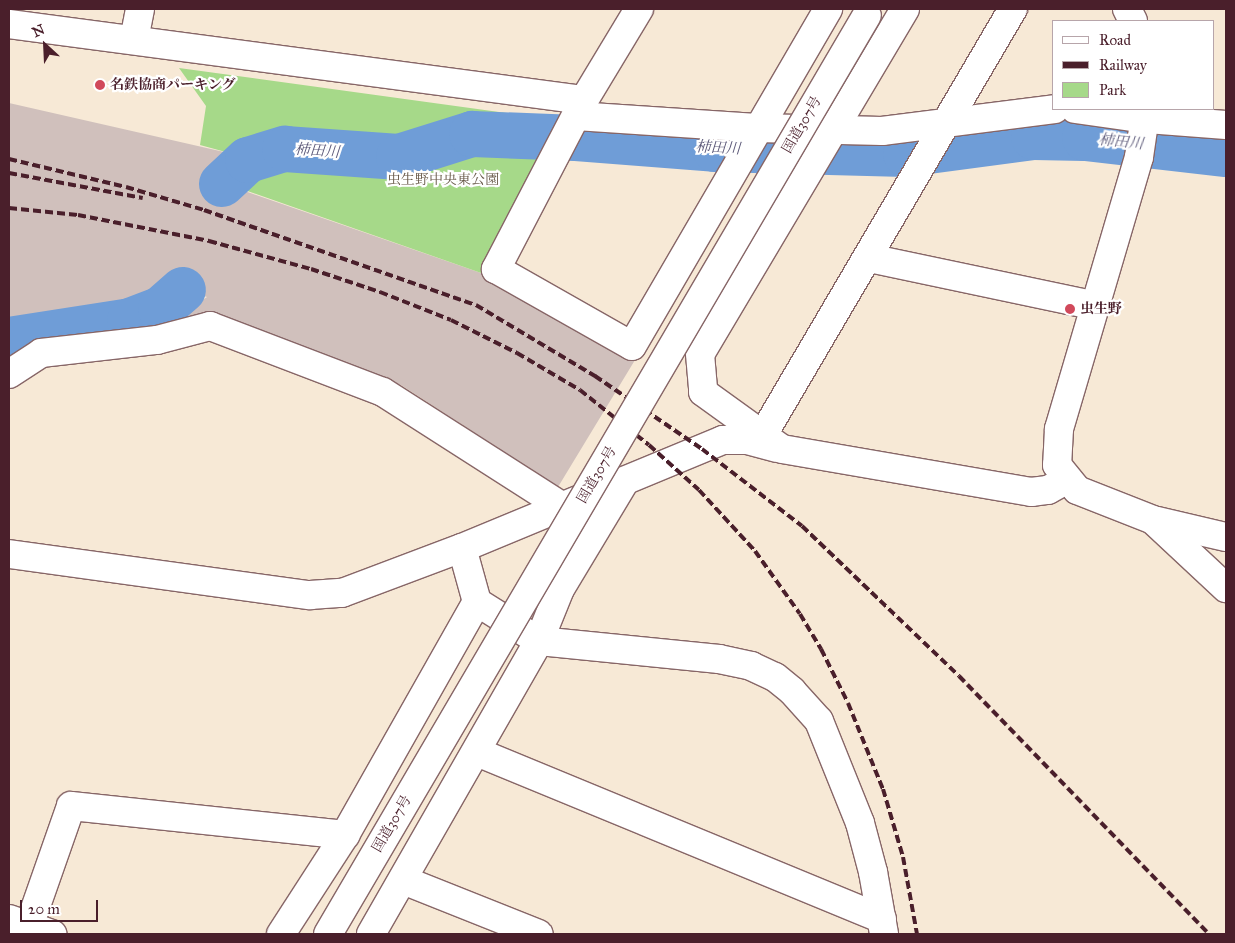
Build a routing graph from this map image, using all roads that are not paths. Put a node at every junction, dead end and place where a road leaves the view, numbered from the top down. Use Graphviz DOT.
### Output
graph roads {
  1 [pos="140,9"];
  2 [pos="639,9"];
  3 [pos="828,9"];
  4 [pos="905,9"];
  5 [pos="1013,9"];
  6 [pos="867,15"];
  7 [pos="9,24"];
  8 [pos="134,40"];
  9 [pos="1052,110"];
  10 [pos="1083,110"];
  11 [pos="578,111"];
  12 [pos="1146,118"];
  13 [pos="1226,125"];
  14 [pos="757,128"];
  15 [pos="944,128"];
  16 [pos="830,135"];
  17 [pos="869,258"];
  18 [pos="1096,306"];
  19 [pos="9,374"];
  20 [pos="773,441"];
  21 [pos="1066,480"];
  22 [pos="625,481"];
  23 [pos="564,507"];
  24 [pos="1153,520"];
  25 [pos="1226,537"];
  26 [pos="462,548"];
  27 [pos="9,554"];
  28 [pos="1226,588"];
  29 [pos="477,602"];
  30 [pos="539,641"];
  31 [pos="477,752"];
  32 [pos="345,835"];
  33 [pos="403,880"];
  34 [pos="30,926"];
  35 [pos="883,926"];
  36 [pos="282,934"];
  37 [pos="328,934"];
  38 [pos="371,934"];
  39 [pos="539,934"];
  1 -- 8 [label="main road"];
  2 -- 11 [label="main road"];
  3 -- 14 [label="main road"];
  4 -- 16 [label="main road"];
  5 -- 15 [label="main road"];
  6 -- 37 [label="main road, 国道307号, bridge"];
  7 -- 8 [label="main road"];
  8 -- 11 [label="main road"];
  9 -- 15 [label="main road"];
  10 -- 12 [label="main road"];
  11 -- 14 [label="main road"];
  11 -- 14 [label="main road"];
  12 -- 13 [label="main road"];
  12 -- 18 [label="main road"];
  14 -- 16 [label="main road"];
  15 -- 16 [label="main road"];
  15 -- 17 [label="main road"];
  16 -- 20 [label="main road"];
  17 -- 18 [label="main road"];
  17 -- 20 [label="main road"];
  18 -- 21 [label="main road"];
  19 -- 23 [label="main road"];
  20 -- 21 [label="main road"];
  20 -- 22 [label="main road"];
  21 -- 24 [label="main road"];
  22 -- 23 [label="main road"];
  22 -- 30 [label="main road"];
  23 -- 26 [label="main road"];
  24 -- 25 [label="main road"];
  24 -- 28 [label="main road"];
  26 -- 27 [label="main road"];
  26 -- 29 [label="main road"];
  29 -- 30 [label="main road"];
  29 -- 32 [label="main road"];
  30 -- 31 [label="main road"];
  30 -- 35 [label="main road"];
  31 -- 33 [label="main road"];
  31 -- 35 [label="main road"];
  32 -- 34 [label="main road"];
  32 -- 36 [label="main road"];
  33 -- 38 [label="main road"];
  33 -- 39 [label="main road"];
}
